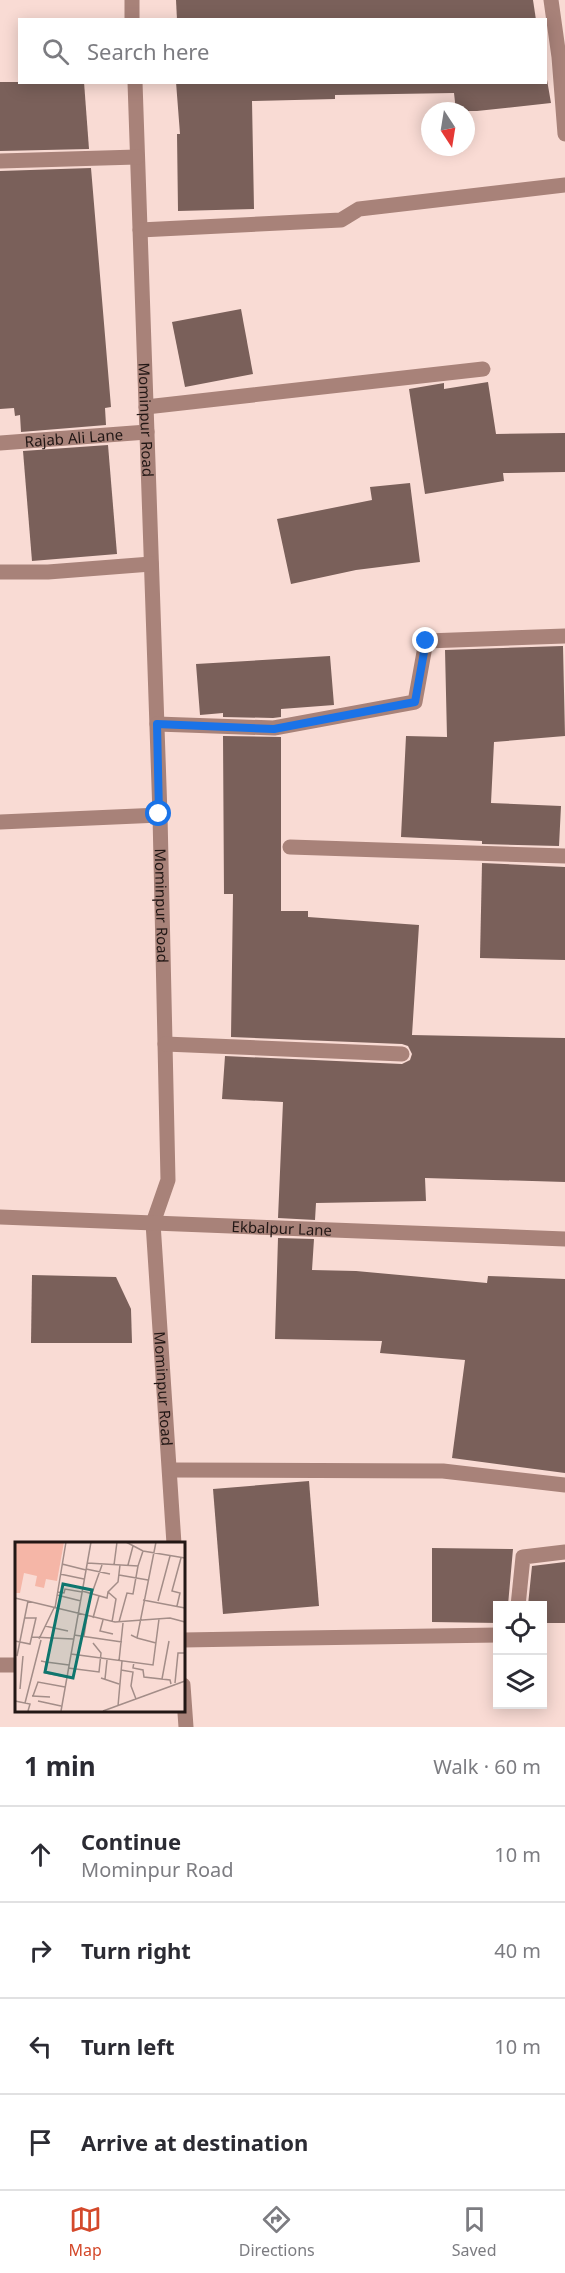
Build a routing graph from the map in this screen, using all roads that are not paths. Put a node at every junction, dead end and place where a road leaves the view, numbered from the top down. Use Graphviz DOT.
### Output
graph roads {
  1 [pos="132,0"];
  2 [pos="551,0"];
  3 [pos="132,18"];
  4 [pos="562,58"];
  5 [pos="135,84"];
  6 [pos="565,134"];
  7 [pos="137,158"];
  8 [pos="0,161"];
  9 [pos="565,185"];
  10 [pos="140,230"];
  11 [pos="483,369"];
  12 [pos="146,407"];
  13 [pos="147,432"];
  14 [pos="0,443"];
  15 [pos="151,564"];
  16 [pos="0,572"];
  17 [pos="565,636"];
  18 [pos="157,724"];
  19 [pos="159,814"];
  20 [pos="0,822"];
  21 [pos="290,847"];
  22 [pos="565,856"];
  23 [pos="165,1044"];
  24 [pos="402,1054"];
  25 [pos="0,1217"];
  26 [pos="153,1223"];
  27 [pos="565,1239"];
  28 [pos="170,1470"];
  29 [pos="565,1485"];
  30 [pos="174,1542"];
  31 [pos="565,1552"];
  32 [pos="518,1601"];
  33 [pos="493,1635"];
  34 [pos="184,1640"];
  35 [pos="184,1699"];
  36 [pos="186,1727"];
  1 -- 3 [label="street"];
  2 -- 4 [label="street"];
  4 -- 6 [label="street"];
  5 -- 7 [label="street, Mominpur Road"];
  7 -- 8 [label="street"];
  7 -- 10 [label="street, Mominpur Road"];
  9 -- 10 [label="street"];
  10 -- 12 [label="street, Mominpur Road"];
  11 -- 12 [label="street"];
  12 -- 13 [label="street, Mominpur Road"];
  13 -- 14 [label="street, Rajab Ali Lane"];
  13 -- 15 [label="street, Mominpur Road"];
  15 -- 16 [label="street"];
  15 -- 18 [label="street, Mominpur Road"];
  17 -- 18 [label="street"];
  18 -- 19 [label="street, Mominpur Road"];
  19 -- 20 [label="street"];
  19 -- 23 [label="street, Mominpur Road"];
  21 -- 22 [label="street"];
  23 -- 24 [label="street"];
  23 -- 26 [label="street, Mominpur Road"];
  25 -- 26 [label="street, Ekbalpur Lane"];
  26 -- 27 [label="street, Ekbalpur Lane"];
  26 -- 28 [label="street, Mominpur Road"];
  28 -- 29 [label="street"];
  28 -- 30 [label="street, Mominpur Road"];
  31 -- 32 [label="street"];
  33 -- 34 [label="street"];
  35 -- 36 [label="street"];
}
